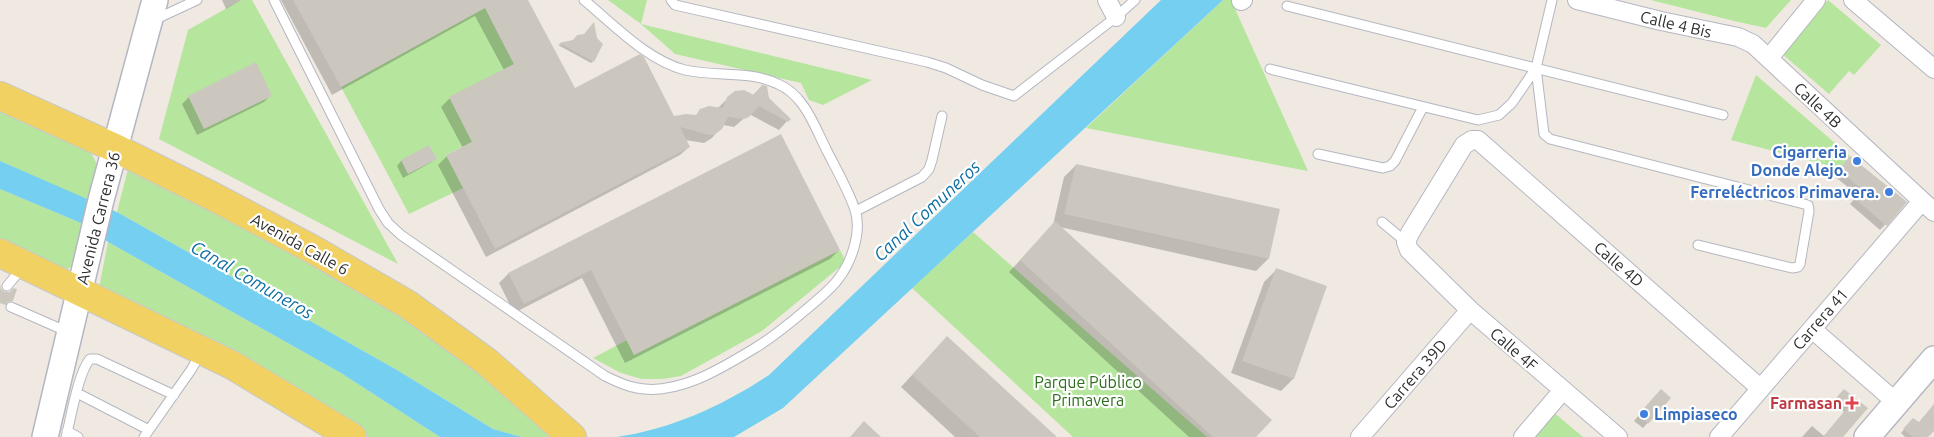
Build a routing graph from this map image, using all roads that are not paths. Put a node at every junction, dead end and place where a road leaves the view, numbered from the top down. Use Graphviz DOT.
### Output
graph roads {
  1 [pos="197,0"];
  2 [pos="274,0"];
  3 [pos="584,0"];
  4 [pos="671,0"];
  5 [pos="1107,0"];
  6 [pos="1135,0"];
  7 [pos="1552,0"];
  8 [pos="1577,0"];
  9 [pos="1816,0"];
  10 [pos="1853,0"];
  11 [pos="1287,6"];
  12 [pos="152,11"];
  13 [pos="1116,17"];
  14 [pos="1769,58"];
  15 [pos="1536,68"];
  16 [pos="1270,69"];
  17 [pos="1934,69"];
  18 [pos="0,96"];
  19 [pos="1423,107"];
  20 [pos="1723,115"];
  21 [pos="942,116"];
  22 [pos="115,148"];
  23 [pos="1318,154"];
  24 [pos="1928,206"];
  25 [pos="856,211"];
  26 [pos="1382,222"];
  27 [pos="1698,245"];
  28 [pos="1410,250"];
  29 [pos="0,252"];
  30 [pos="25,264"];
  31 [pos="8,286"];
  32 [pos="81,291"];
  33 [pos="12,307"];
  34 [pos="1470,310"];
  35 [pos="1812,329"];
  36 [pos="70,333"];
  37 [pos="202,350"];
  38 [pos="1934,359"];
  39 [pos="1760,388"];
  40 [pos="1563,390"];
  41 [pos="76,394"];
  42 [pos="174,395"];
  43 [pos="1897,403"];
  44 [pos="146,434"];
  45 [pos="59,435"];
  46 [pos="569,435"];
  47 [pos="78,437"];
  48 [pos="352,437"];
  49 [pos="1360,437"];
  50 [pos="1523,437"];
  51 [pos="1618,437"];
  52 [pos="1719,437"];
  53 [pos="1867,437"];
  1 -- 12 [label="lane"];
  2 -- 25 [label="lane"];
  3 -- 25 [label="lane"];
  4 -- 13 [label="lane"];
  5 -- 13 [label="street"];
  6 -- 13 [label="lane"];
  7 -- 15 [label="lane"];
  8 -- 14 [label="street, Calle 4 Bis"];
  9 -- 14 [label="street"];
  10 -- 17 [label="street"];
  11 -- 15 [label="lane"];
  12 -- 22 [label="main road, Avenida Carrera 36"];
  14 -- 24 [label="street, Calle 4B"];
  15 -- 19 [label="lane"];
  15 -- 20 [label="lane"];
  15 -- 27 [label="lane"];
  16 -- 19 [label="lane"];
  18 -- 22 [label="main road, Avenida Calle 6"];
  19 -- 23 [label="lane"];
  21 -- 25 [label="lane"];
  22 -- 32 [label="main road, Avenida Carrera 36"];
  22 -- 46 [label="main road, Avenida Calle 6"];
  24 -- 35 [label="street, Carrera 41"];
  26 -- 28 [label="lane"];
  28 -- 34 [label="street, Calle 4F"];
  28 -- 39 [label="street, Calle 4D"];
  29 -- 30 [label="main road"];
  30 -- 31 [label="lane"];
  30 -- 32 [label="main road"];
  32 -- 36 [label="main road, Avenida Carrera 36"];
  32 -- 37 [label="main road"];
  33 -- 36 [label="lane"];
  34 -- 40 [label="street, Calle 4F"];
  34 -- 49 [label="street, Carrera 39D"];
  35 -- 39 [label="street, Carrera 41"];
  35 -- 43 [label="street"];
  36 -- 45 [label="main road, Avenida Carrera 36"];
  37 -- 42 [label="lane"];
  37 -- 48 [label="main road"];
  38 -- 43 [label="main road"];
  39 -- 52 [label="street, Carrera 41"];
  40 -- 50 [label="street"];
  40 -- 51 [label="street, Calle 4F"];
  41 -- 42 [label="lane"];
  41 -- 44 [label="lane"];
  41 -- 45 [label="lane"];
  42 -- 44 [label="lane"];
  43 -- 53 [label="main road"];
  45 -- 47 [label="lane"];
}
